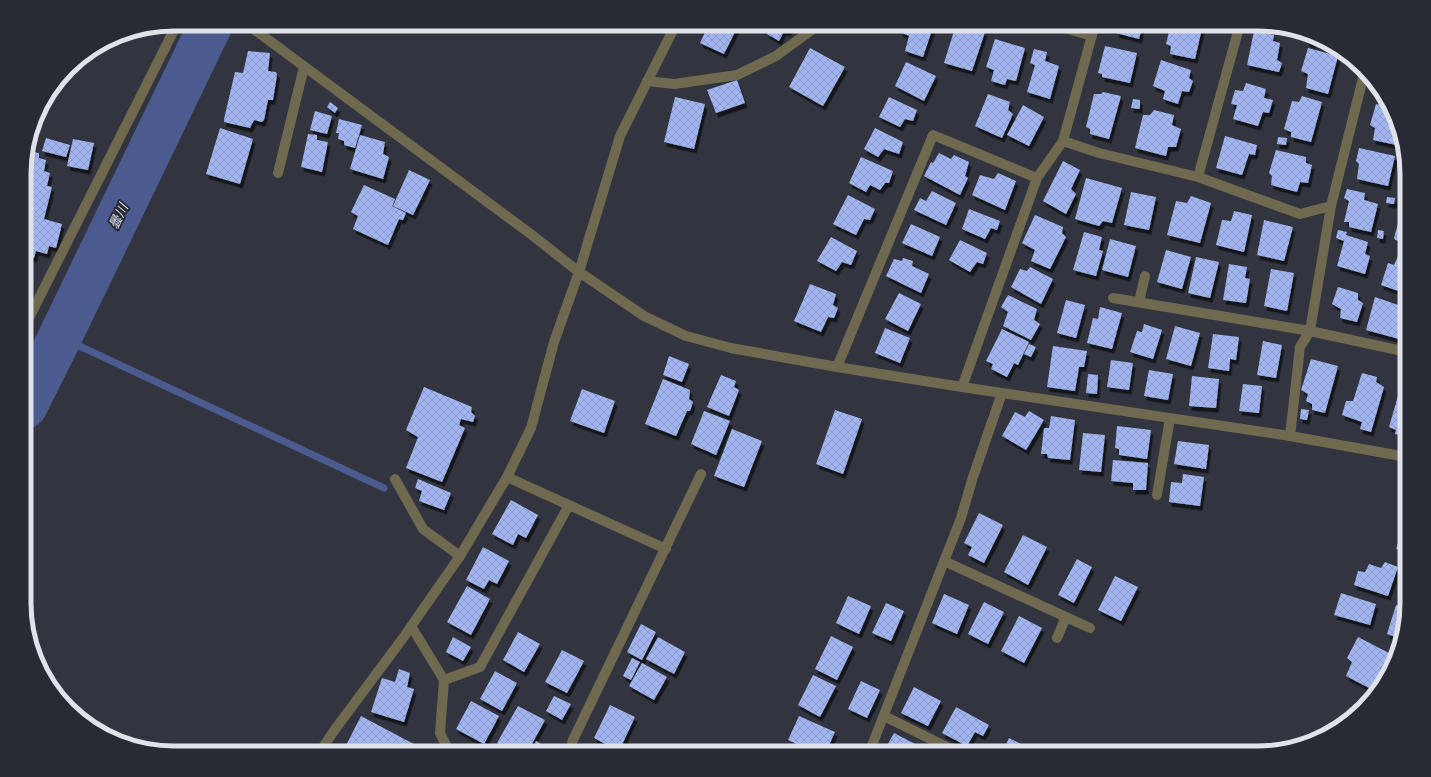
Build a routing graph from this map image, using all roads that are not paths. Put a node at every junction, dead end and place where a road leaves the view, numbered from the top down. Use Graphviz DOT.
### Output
graph roads {
  1 [pos="173,31"];
  2 [pos="256,31"];
  3 [pos="672,31"];
  4 [pos="810,31"];
  5 [pos="1075,31"];
  6 [pos="1094,31"];
  7 [pos="1238,31"];
  8 [pos="1092,36"];
  9 [pos="304,67"];
  10 [pos="1363,78"];
  11 [pos="647,81"];
  12 [pos="1063,141"];
  13 [pos="278,173"];
  14 [pos="1198,177"];
  15 [pos="1037,178"];
  16 [pos="1331,206"];
  17 [pos="579,272"];
  18 [pos="1145,276"];
  19 [pos="1113,298"];
  20 [pos="1139,302"];
  21 [pos="31,314"];
  22 [pos="1310,331"];
  23 [pos="1400,350"];
  24 [pos="837,367"];
  25 [pos="962,387"];
  26 [pos="1002,393"];
  27 [pos="1170,418"];
  28 [pos="1290,436"];
  29 [pos="1400,456"];
  30 [pos="701,474"];
  31 [pos="507,477"];
  32 [pos="395,479"];
  33 [pos="1157,495"];
  34 [pos="569,505"];
  35 [pos="666,549"];
  36 [pos="460,556"];
  37 [pos="944,560"];
  38 [pos="1066,617"];
  39 [pos="411,626"];
  40 [pos="1090,628"];
  41 [pos="1057,638"];
  42 [pos="444,680"];
  43 [pos="884,716"];
  44 [pos="324,746"];
  45 [pos="446,746"];
  46 [pos="571,746"];
  47 [pos="872,746"];
  48 [pos="945,746"];
  1 -- 21 [label="street"];
  2 -- 9 [label="street"];
  3 -- 11 [label="street"];
  4 -- 11 [label="street"];
  5 -- 8 [label="street"];
  6 -- 8 [label="street"];
  7 -- 14 [label="street"];
  8 -- 12 [label="street"];
  9 -- 13 [label="street"];
  9 -- 17 [label="street"];
  10 -- 16 [label="street"];
  11 -- 17 [label="street"];
  12 -- 14 [label="street"];
  12 -- 15 [label="street"];
  14 -- 16 [label="street"];
  15 -- 24 [label="street"];
  15 -- 25 [label="street"];
  16 -- 22 [label="street"];
  17 -- 24 [label="street"];
  17 -- 31 [label="street"];
  18 -- 20 [label="street"];
  19 -- 20 [label="street"];
  20 -- 22 [label="street"];
  22 -- 23 [label="street"];
  22 -- 28 [label="street"];
  24 -- 25 [label="street"];
  25 -- 26 [label="street"];
  26 -- 27 [label="street"];
  26 -- 37 [label="street"];
  27 -- 28 [label="street"];
  27 -- 33 [label="street"];
  28 -- 29 [label="street"];
  30 -- 35 [label="street"];
  31 -- 34 [label="street"];
  31 -- 36 [label="street"];
  32 -- 36 [label="street"];
  34 -- 35 [label="street"];
  34 -- 42 [label="street"];
  35 -- 46 [label="street"];
  36 -- 39 [label="street"];
  37 -- 38 [label="street"];
  37 -- 43 [label="street"];
  38 -- 40 [label="street"];
  38 -- 41 [label="street"];
  39 -- 42 [label="street"];
  39 -- 44 [label="street"];
  42 -- 45 [label="street"];
  43 -- 47 [label="street"];
  43 -- 48 [label="street"];
}
